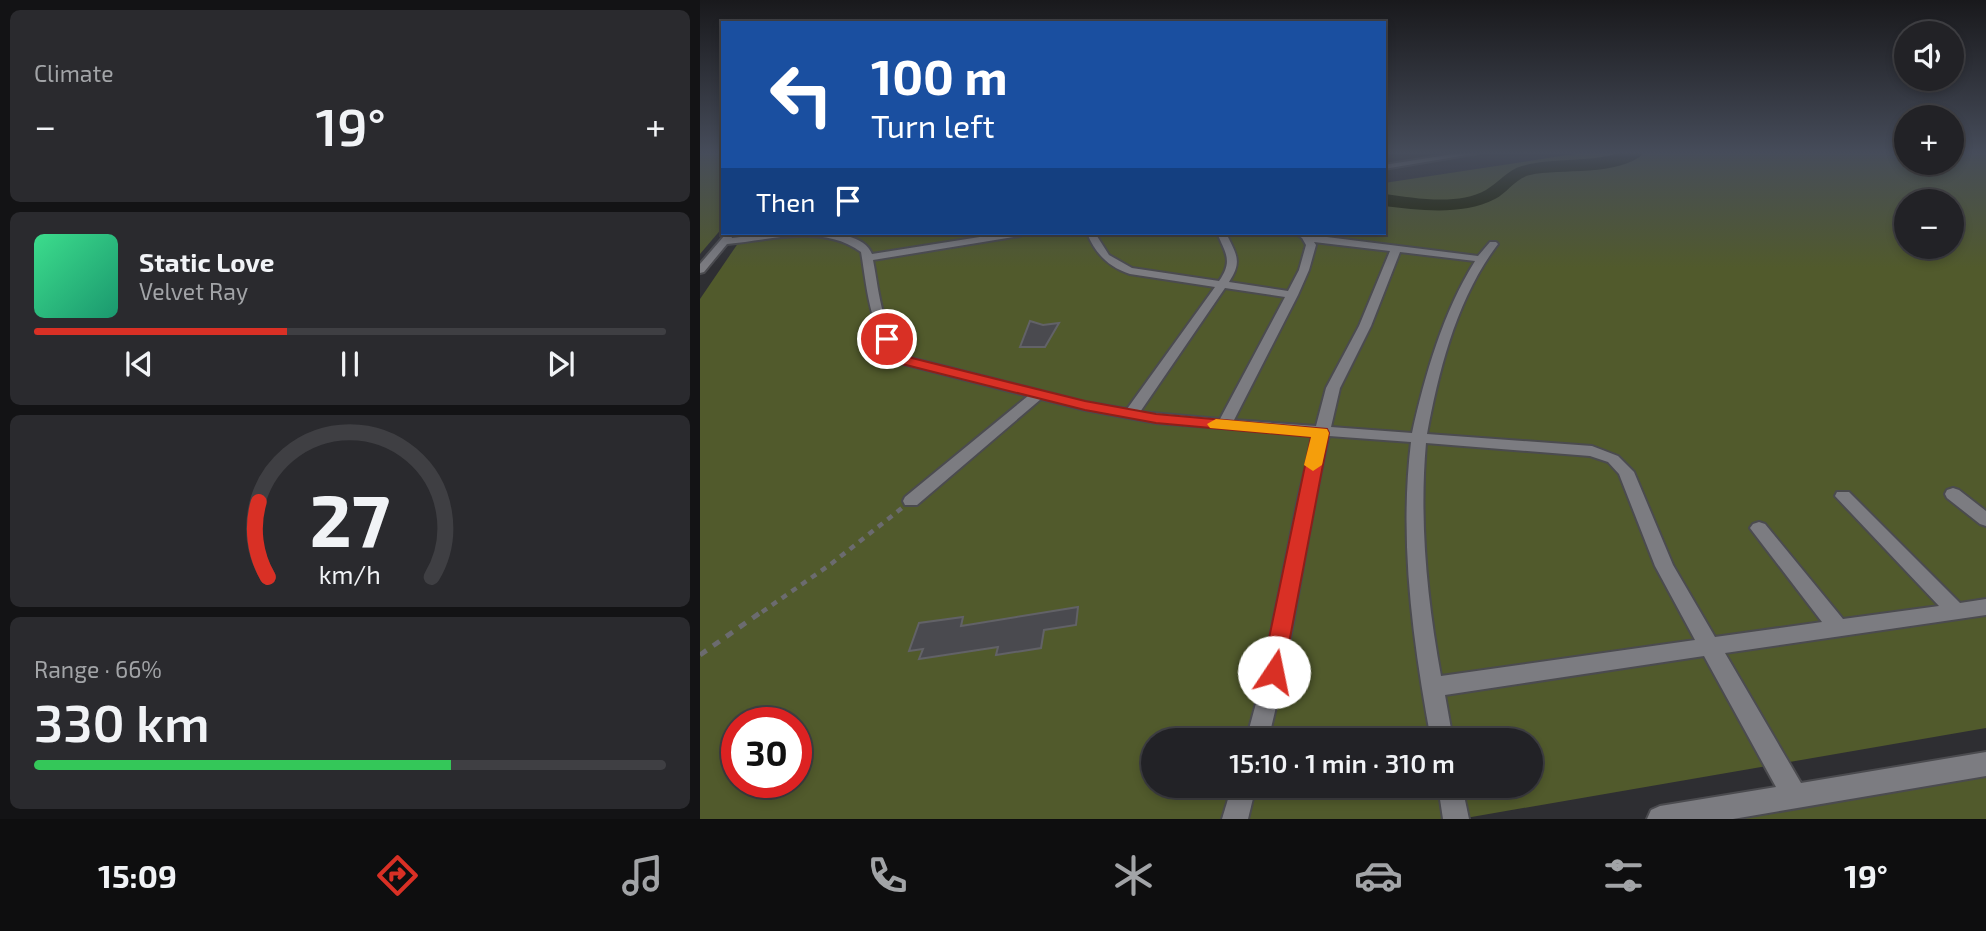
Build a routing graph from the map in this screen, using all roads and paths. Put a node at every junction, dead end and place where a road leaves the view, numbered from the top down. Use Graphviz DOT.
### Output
graph roads {
  1 [pos="793,235"];
  2 [pos="829,235"];
  3 [pos="1008,235"];
  4 [pos="1092,235"];
  5 [pos="1223,235"];
  6 [pos="1303,235"];
  7 [pos="727,237"];
  8 [pos="1493,244"];
  9 [pos="1396,249"];
  10 [pos="868,258"];
  11 [pos="1479,259"];
  12 [pos="700,270"];
  13 [pos="1223,285"];
  14 [pos="1293,295"];
  15 [pos="1039,394"];
  16 [pos="1131,414"];
  17 [pos="1224,425"];
  18 [pos="1321,433"];
  19 [pos="1419,440"];
  20 [pos="1953,494"];
  21 [pos="1843,496"];
  22 [pos="911,501"];
  23 [pos="1986,520"];
  24 [pos="1759,528"];
  25 [pos="1986,607"];
  26 [pos="1956,612"];
  27 [pos="1837,627"];
  28 [pos="1707,646"];
  29 [pos="700,656"];
  30 [pos="1432,687"];
  31 [pos="1260,728"];
  32 [pos="1440,728"];
  33 [pos="1986,764"];
  34 [pos="1795,797"];
  35 [pos="1241,798"];
  36 [pos="1452,798"];
  37 [pos="1235,819"];
  38 [pos="1456,819"];
  39 [pos="1660,819"];
  1 -- 7 [label="street"];
  2 -- 10 [label="street"];
  3 -- 10 [label="street"];
  4 -- 13 [label="street"];
  5 -- 13 [label="street"];
  6 -- 9 [label="street"];
  6 -- 14 [label="street"];
  7 -- 12 [label="street"];
  8 -- 11 [label="street"];
  9 -- 11 [label="street"];
  9 -- 18 [label="street"];
  10 -- 15 [label="street"];
  11 -- 19 [label="street"];
  13 -- 14 [label="street"];
  13 -- 16 [label="street"];
  14 -- 17 [label="street"];
  15 -- 16 [label="street"];
  15 -- 22 [label="street"];
  16 -- 17 [label="street"];
  17 -- 18 [label="street"];
  18 -- 19 [label="street"];
  18 -- 31 [label="street"];
  19 -- 28 [label="street"];
  19 -- 30 [label="street"];
  20 -- 23 [label="street"];
  21 -- 26 [label="street"];
  22 -- 29 [label="path"];
  24 -- 27 [label="street"];
  25 -- 26 [label="street"];
  26 -- 27 [label="street"];
  27 -- 28 [label="street"];
  28 -- 30 [label="street"];
  28 -- 34 [label="street"];
  30 -- 32 [label="street"];
  33 -- 34 [label="street"];
  34 -- 39 [label="street"];
  35 -- 37 [label="street"];
  36 -- 38 [label="street"];
}
